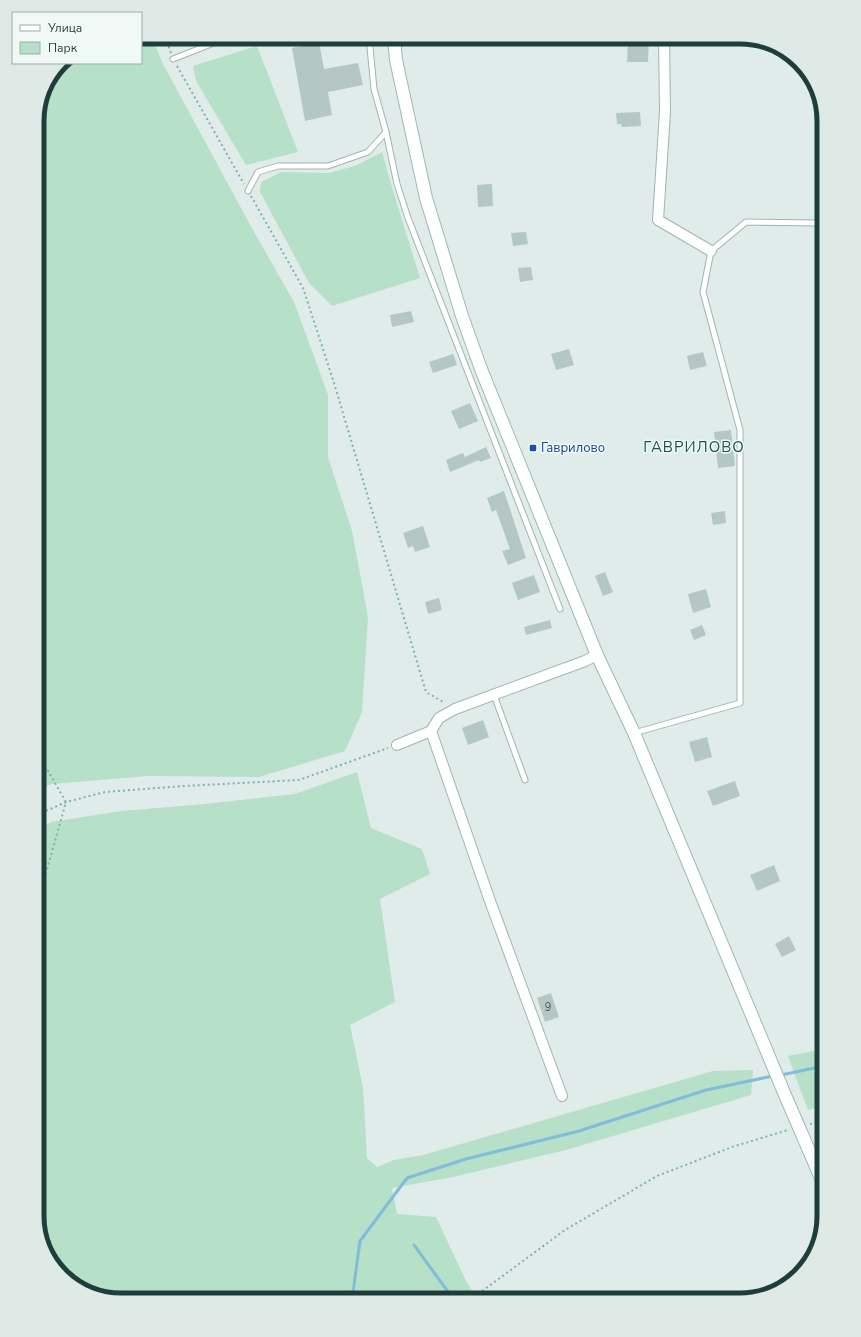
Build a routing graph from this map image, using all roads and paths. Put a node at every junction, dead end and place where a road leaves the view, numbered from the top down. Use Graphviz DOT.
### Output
graph roads {
  1 [pos="168,44"];
  2 [pos="212,44"];
  3 [pos="369,44"];
  4 [pos="395,44"];
  5 [pos="664,44"];
  6 [pos="174,59"];
  7 [pos="386,132"];
  8 [pos="248,191"];
  9 [pos="817,223"];
  10 [pos="711,251"];
  11 [pos="560,609"];
  12 [pos="597,655"];
  13 [pos="494,695"];
  14 [pos="456,709"];
  15 [pos="431,731"];
  16 [pos="634,733"];
  17 [pos="397,745"];
  18 [pos="44,766"];
  19 [pos="525,780"];
  20 [pos="66,802"];
  21 [pos="44,812"];
  22 [pos="44,880"];
  23 [pos="562,1096"];
  24 [pos="817,1122"];
  25 [pos="798,1126"];
  26 [pos="817,1169"];
  27 [pos="480,1293"];
  1 -- 6 [label="path"];
  2 -- 6 [label="lane"];
  3 -- 7 [label="lane"];
  4 -- 12 [label="street"];
  5 -- 10 [label="street"];
  6 -- 8 [label="path"];
  7 -- 8 [label="lane"];
  7 -- 11 [label="lane"];
  8 -- 14 [label="path"];
  9 -- 10 [label="lane"];
  10 -- 16 [label="lane"];
  12 -- 13 [label="street"];
  12 -- 16 [label="street"];
  13 -- 14 [label="street"];
  13 -- 19 [label="lane"];
  14 -- 15 [label="street"];
  15 -- 17 [label="street"];
  15 -- 23 [label="street"];
  16 -- 25 [label="street"];
  17 -- 20 [label="path"];
  18 -- 20 [label="path"];
  20 -- 21 [label="path"];
  20 -- 22 [label="path"];
  24 -- 25 [label="path"];
  25 -- 26 [label="street"];
  25 -- 27 [label="path"];
}
